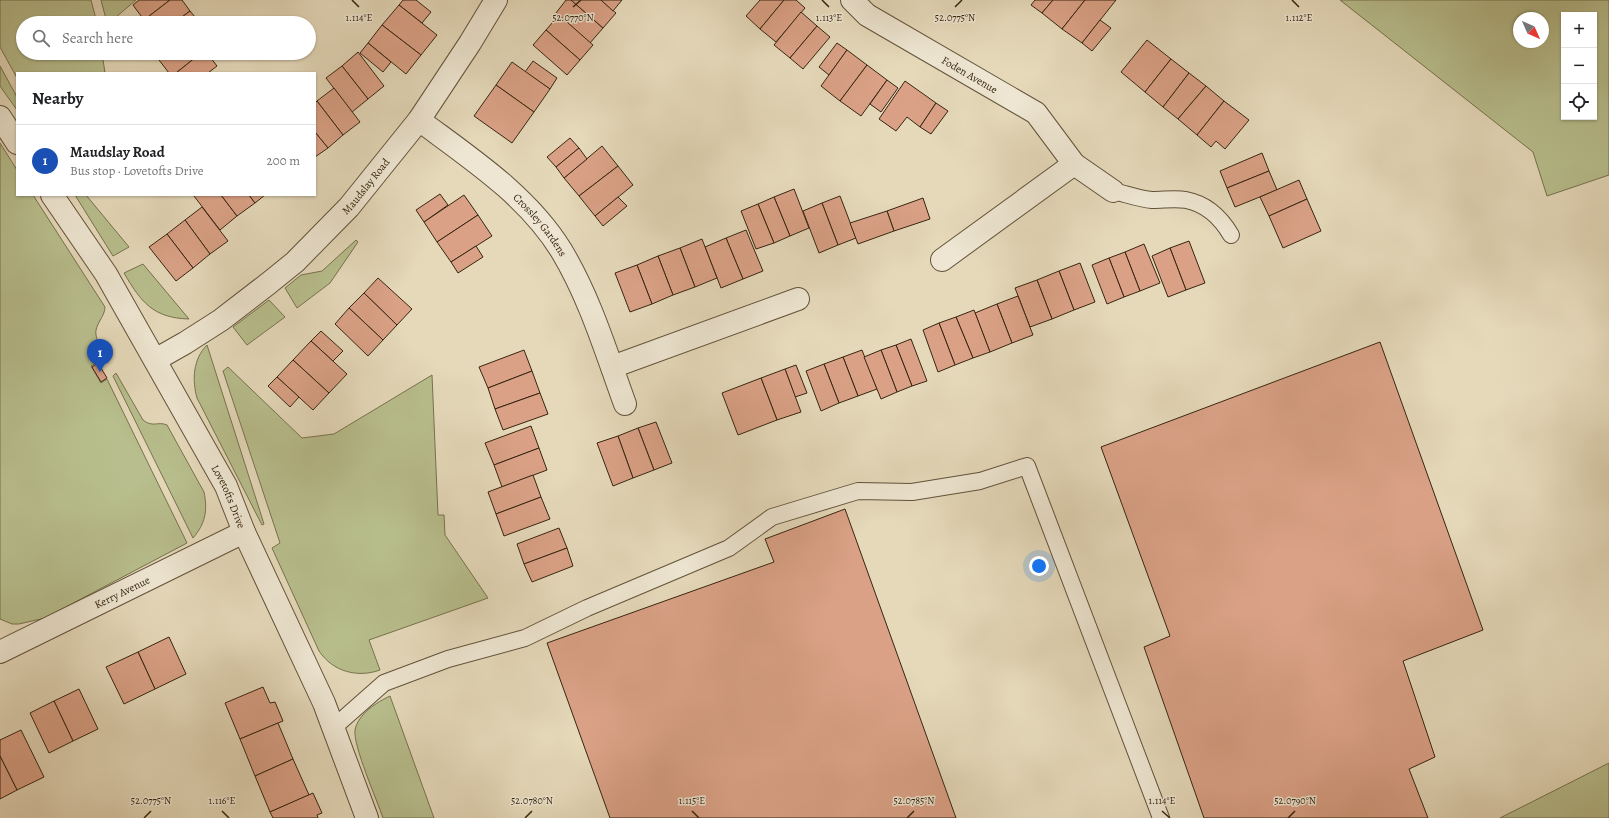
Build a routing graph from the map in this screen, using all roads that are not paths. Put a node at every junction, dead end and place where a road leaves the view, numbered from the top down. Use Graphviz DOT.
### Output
graph roads {
  1 [pos="496,0"];
  2 [pos="852,0"];
  3 [pos="0,118"];
  4 [pos="419,120"];
  5 [pos="16,142"];
  6 [pos="1074,164"];
  7 [pos="1113,191"];
  8 [pos="53,196"];
  9 [pos="1231,235"];
  10 [pos="942,260"];
  11 [pos="798,299"];
  12 [pos="155,360"];
  13 [pos="612,367"];
  14 [pos="625,404"];
  15 [pos="244,532"];
  16 [pos="0,652"];
  17 [pos="333,728"];
  18 [pos="367,818"];
  19 [pos="1160,818"];
  1 -- 4 [label="street, Maudslay Road"];
  2 -- 6 [label="street, Foden Avenue"];
  3 -- 5 [label="street"];
  4 -- 12 [label="street, Maudslay Road"];
  4 -- 13 [label="street, Crossley Gardens"];
  6 -- 7 [label="street, Foden Avenue"];
  6 -- 10 [label="street"];
  7 -- 9 [label="lane"];
  8 -- 12 [label="street, Lovetofts Drive"];
  11 -- 13 [label="street"];
  12 -- 15 [label="street, Lovetofts Drive"];
  13 -- 14 [label="street, Crossley Gardens"];
  15 -- 16 [label="street, Kerry Avenue"];
  15 -- 17 [label="street, Lovetofts Drive"];
  17 -- 18 [label="street, Lovetofts Drive"];
  17 -- 19 [label="lane"];
}
